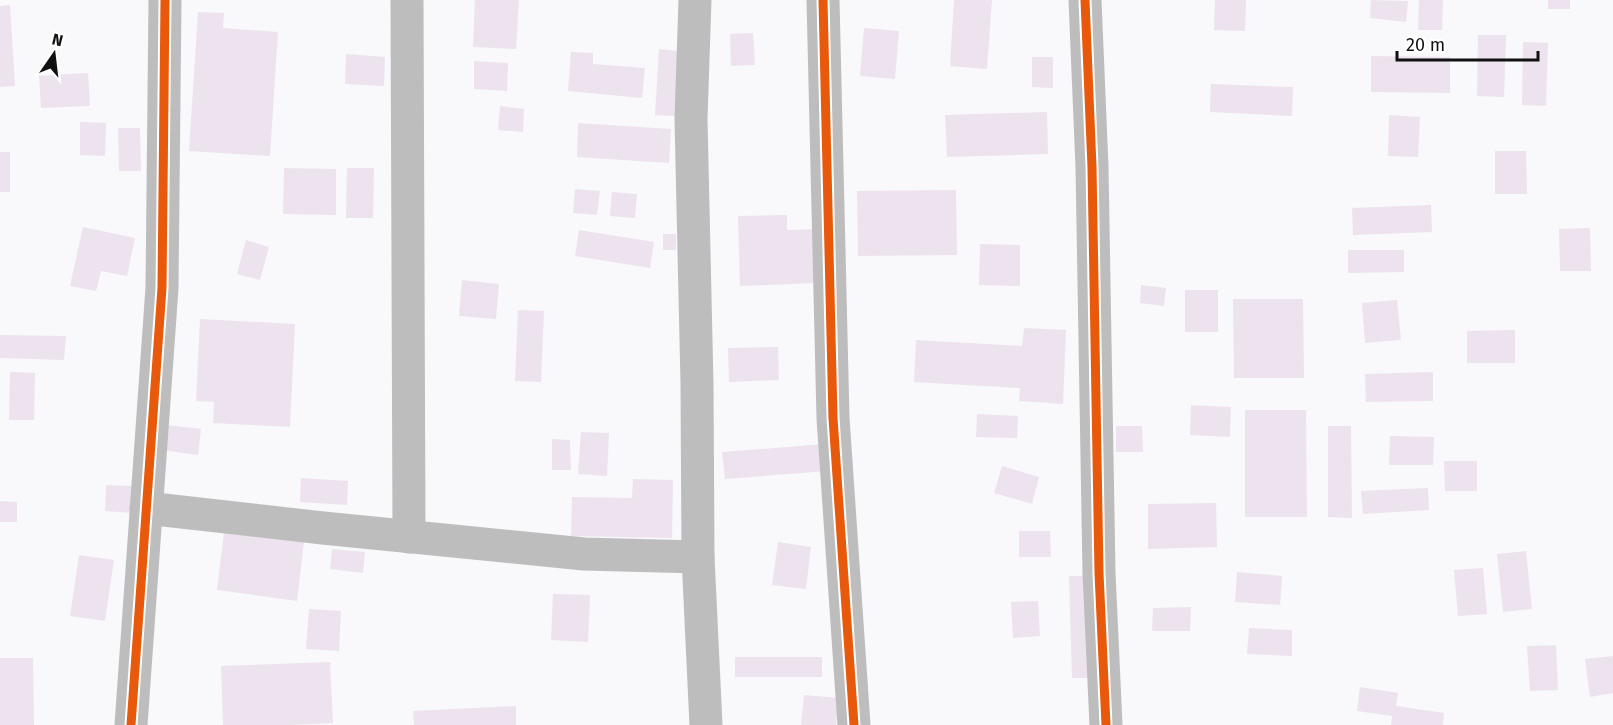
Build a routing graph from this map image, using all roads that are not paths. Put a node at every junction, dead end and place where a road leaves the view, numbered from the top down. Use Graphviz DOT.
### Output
graph roads {
  1 [pos="165,0"];
  2 [pos="407,0"];
  3 [pos="695,0"];
  4 [pos="823,0"];
  5 [pos="1085,0"];
  6 [pos="146,508"];
  7 [pos="409,537"];
  8 [pos="698,557"];
  9 [pos="131,725"];
  10 [pos="706,725"];
  11 [pos="854,725"];
  12 [pos="1106,725"];
  1 -- 6 [label="street"];
  2 -- 7 [label="street"];
  3 -- 8 [label="street"];
  4 -- 11 [label="street"];
  5 -- 12 [label="street"];
  6 -- 7 [label="street"];
  6 -- 9 [label="street"];
  7 -- 8 [label="street"];
  8 -- 10 [label="street"];
}
